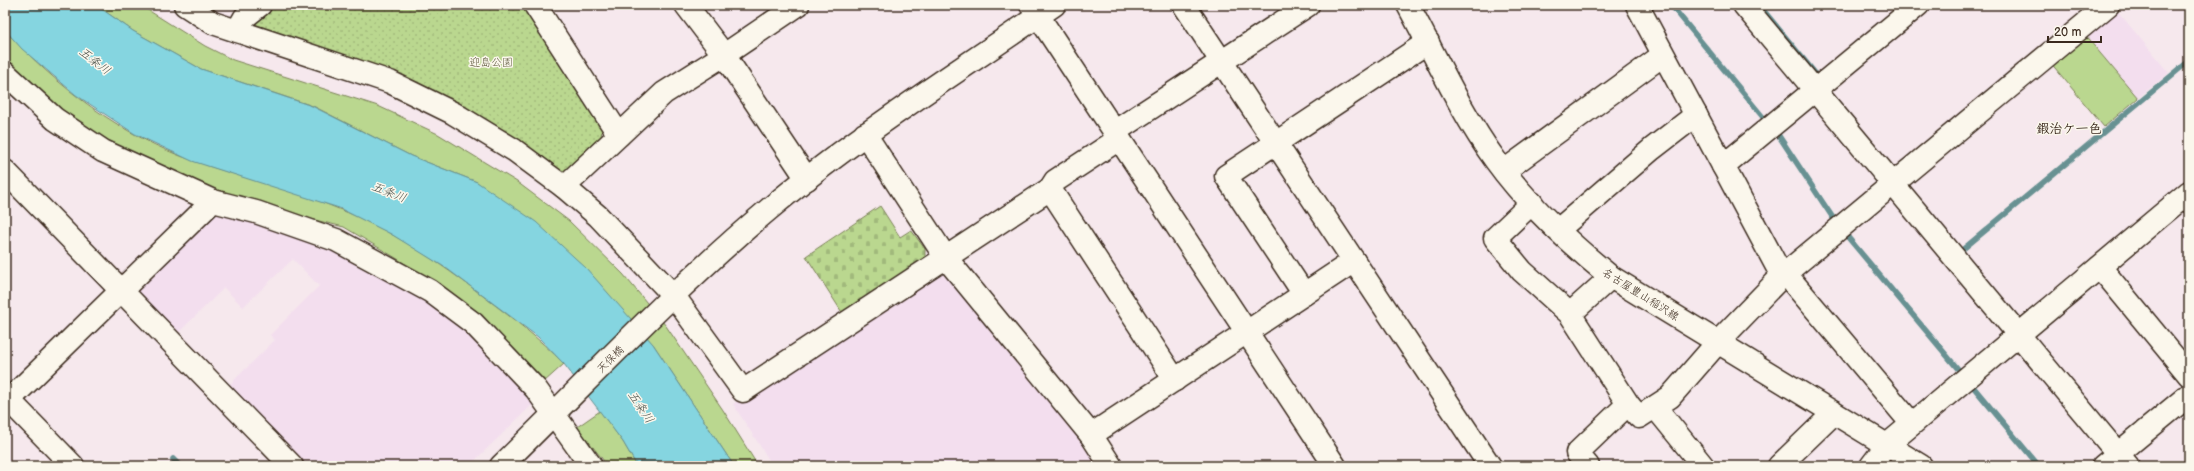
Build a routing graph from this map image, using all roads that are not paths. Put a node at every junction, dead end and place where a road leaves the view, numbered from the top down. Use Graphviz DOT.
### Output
graph roads {
  1 [pos="185,5"];
  2 [pos="260,5"];
  3 [pos="534,5"];
  4 [pos="686,5"];
  5 [pos="798,5"];
  6 [pos="1184,5"];
  7 [pos="1308,5"];
  8 [pos="1408,5"];
  9 [pos="1637,5"];
  10 [pos="1744,5"];
  11 [pos="1918,5"];
  12 [pos="2108,5"];
  13 [pos="1041,9"];
  14 [pos="237,31"];
  15 [pos="1428,42"];
  16 [pos="1663,54"];
  17 [pos="724,55"];
  18 [pos="1222,61"];
  19 [pos="5,73"];
  20 [pos="1815,90"];
  21 [pos="1696,115"];
  22 [pos="865,134"];
  23 [pos="619,135"];
  24 [pos="1116,135"];
  25 [pos="1276,143"];
  26 [pos="1723,166"];
  27 [pos="5,171"];
  28 [pos="1504,171"];
  29 [pos="807,179"];
  30 [pos="1892,183"];
  31 [pos="564,187"];
  32 [pos="1050,189"];
  33 [pos="2189,192"];
  34 [pos="213,201"];
  35 [pos="1532,203"];
  36 [pos="1558,230"];
  37 [pos="946,258"];
  38 [pos="1354,261"];
  39 [pos="2100,267"];
  40 [pos="1784,274"];
  41 [pos="1611,277"];
  42 [pos="122,290"];
  43 [pos="1304,294"];
  44 [pos="667,303"];
  45 [pos="1570,314"];
  46 [pos="1247,332"];
  47 [pos="2019,335"];
  48 [pos="1718,342"];
  49 [pos="2189,375"];
  50 [pos="1175,380"];
  51 [pos="2189,394"];
  52 [pos="6,400"];
  53 [pos="1628,404"];
  54 [pos="1656,408"];
  55 [pos="558,411"];
  56 [pos="1834,413"];
  57 [pos="1912,424"];
  58 [pos="1090,435"];
  59 [pos="1887,445"];
  60 [pos="2116,462"];
  61 [pos="73,466"];
  62 [pos="292,466"];
  63 [pos="502,466"];
  64 [pos="591,466"];
  65 [pos="1111,466"];
  66 [pos="1335,466"];
  67 [pos="1490,466"];
  68 [pos="1588,466"];
  69 [pos="1703,466"];
  70 [pos="1778,466"];
  71 [pos="1871,466"];
  72 [pos="1921,466"];
  1 -- 14 [label="street"];
  2 -- 14 [label="street"];
  3 -- 23 [label="street"];
  4 -- 17 [label="street"];
  5 -- 17 [label="street"];
  6 -- 18 [label="street"];
  7 -- 18 [label="street"];
  8 -- 15 [label="street, 名古屋豊山稲沢線"];
  9 -- 16 [label="street"];
  10 -- 20 [label="street"];
  11 -- 20 [label="street"];
  12 -- 30 [label="street"];
  13 -- 22 [label="street, 天保橋"];
  13 -- 24 [label="street"];
  14 -- 31 [label="street"];
  15 -- 25 [label="street"];
  15 -- 28 [label="street, 名古屋豊山稲沢線"];
  16 -- 21 [label="street"];
  16 -- 28 [label="street"];
  17 -- 23 [label="street"];
  17 -- 29 [label="street"];
  18 -- 24 [label="street"];
  18 -- 25 [label="street"];
  19 -- 34 [label="street"];
  20 -- 26 [label="street"];
  20 -- 30 [label="street"];
  21 -- 26 [label="street"];
  21 -- 36 [label="street"];
  22 -- 29 [label="street, 天保橋"];
  22 -- 37 [label="street"];
  23 -- 31 [label="street"];
  24 -- 32 [label="street"];
  24 -- 46 [label="street"];
  25 -- 38 [label="street"];
  25 -- 43 [label="street"];
  26 -- 40 [label="street"];
  27 -- 42 [label="street"];
  28 -- 35 [label="street, 名古屋豊山稲沢線"];
  29 -- 44 [label="street, 天保橋"];
  30 -- 40 [label="street"];
  30 -- 47 [label="street"];
  31 -- 44 [label="street"];
  32 -- 37 [label="street"];
  32 -- 50 [label="street"];
  33 -- 39 [label="street"];
  34 -- 42 [label="street"];
  34 -- 55 [label="street"];
  35 -- 36 [label="street, 名古屋豊山稲沢線"];
  35 -- 45 [label="street"];
  36 -- 41 [label="street, 名古屋豊山稲沢線"];
  37 -- 44 [label="street"];
  37 -- 58 [label="street"];
  38 -- 43 [label="street"];
  38 -- 67 [label="street"];
  39 -- 47 [label="street"];
  39 -- 49 [label="street"];
  40 -- 48 [label="street"];
  40 -- 57 [label="street"];
  41 -- 45 [label="street"];
  41 -- 48 [label="street, 名古屋豊山稲沢線"];
  42 -- 52 [label="street"];
  42 -- 62 [label="street"];
  43 -- 46 [label="street"];
  44 -- 55 [label="street, 天保橋"];
  45 -- 53 [label="street"];
  46 -- 50 [label="street"];
  46 -- 66 [label="street"];
  47 -- 57 [label="street"];
  47 -- 60 [label="street"];
  48 -- 54 [label="street"];
  48 -- 56 [label="street, 名古屋豊山稲沢線"];
  50 -- 58 [label="street"];
  51 -- 60 [label="street"];
  52 -- 61 [label="street"];
  53 -- 54 [label="street"];
  53 -- 68 [label="street"];
  54 -- 69 [label="street"];
  55 -- 63 [label="street, 天保橋"];
  55 -- 64 [label="street"];
  56 -- 59 [label="street, 名古屋豊山稲沢線"];
  56 -- 70 [label="street"];
  57 -- 59 [label="street"];
  58 -- 65 [label="street"];
  59 -- 71 [label="street"];
  59 -- 72 [label="street, 名古屋豊山稲沢線"];
}
